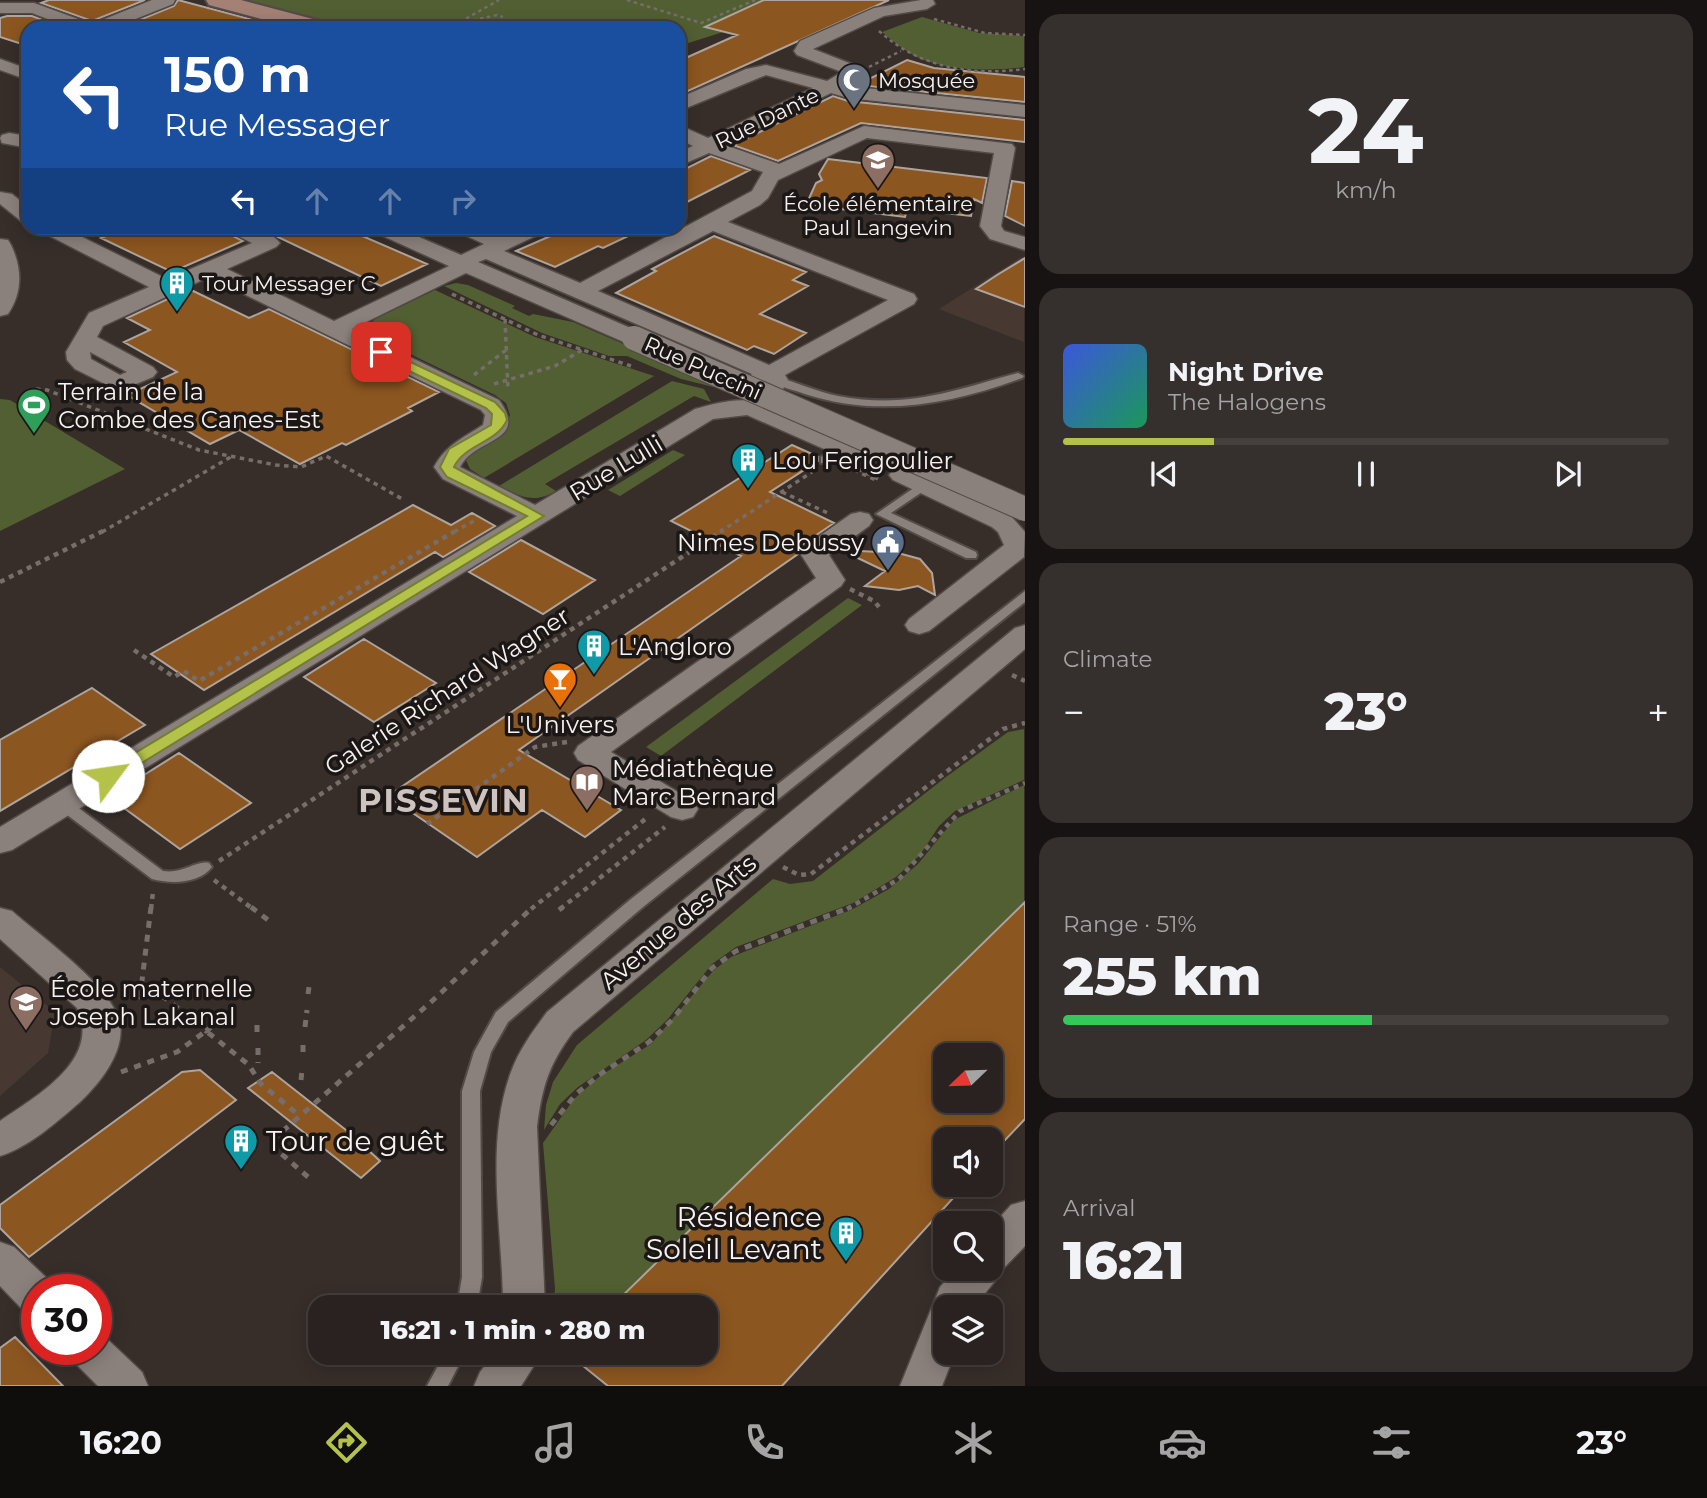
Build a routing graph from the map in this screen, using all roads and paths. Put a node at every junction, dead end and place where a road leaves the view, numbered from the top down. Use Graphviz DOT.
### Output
graph roads {
  1 [pos="167,0"];
  2 [pos="217,0"];
  3 [pos="499,0"];
  4 [pos="627,0"];
  5 [pos="755,0"];
  6 [pos="0,8"];
  7 [pos="924,10"];
  8 [pos="503,17"];
  9 [pos="68,21"];
  10 [pos="115,21"];
  11 [pos="294,21"];
  12 [pos="462,21"];
  13 [pos="470,21"];
  14 [pos="857,22"];
  15 [pos="890,27"];
  16 [pos="880,32"];
  17 [pos="1024,35"];
  18 [pos="870,37"];
  19 [pos="902,51"];
  20 [pos="4,65"];
  21 [pos="1024,69"];
  22 [pos="21,72"];
  23 [pos="852,73"];
  24 [pos="829,89"];
  25 [pos="686,102"];
  26 [pos="1024,111"];
  27 [pos="686,135"];
  28 [pos="708,146"];
  29 [pos="686,157"];
  30 [pos="780,171"];
  31 [pos="21,196"];
  32 [pos="2,198"];
  33 [pos="21,212"];
  34 [pos="712,223"];
  35 [pos="63,235"];
  36 [pos="252,235"];
  37 [pos="397,235"];
  38 [pos="475,235"];
  39 [pos="522,235"];
  40 [pos="1024,244"];
  41 [pos="0,245"];
  42 [pos="494,248"];
  43 [pos="464,264"];
  44 [pos="209,269"];
  45 [pos="430,284"];
  46 [pos="165,287"];
  47 [pos="580,292"];
  48 [pos="0,309"];
  49 [pos="505,319"];
  50 [pos="334,329"];
  51 [pos="87,341"];
  52 [pos="506,350"];
  53 [pos="582,350"];
  54 [pos="640,369"];
  55 [pos="1018,376"];
  56 [pos="774,377"];
  57 [pos="508,380"];
  58 [pos="36,389"];
  59 [pos="459,390"];
  60 [pos="748,397"];
  61 [pos="498,413"];
  62 [pos="234,455"];
  63 [pos="839,459"];
  64 [pos="903,484"];
  65 [pos="782,492"];
  66 [pos="404,500"];
  67 [pos="1024,509"];
  68 [pos="537,516"];
  69 [pos="477,519"];
  70 [pos="856,523"];
  71 [pos="971,555"];
  72 [pos="0,582"];
  73 [pos="1024,595"];
  74 [pos="919,625"];
  75 [pos="1024,634"];
  76 [pos="134,650"];
  77 [pos="1024,723"];
  78 [pos="589,753"];
  79 [pos="1024,783"];
  80 [pos="63,804"];
  81 [pos="682,809"];
  82 [pos="427,824"];
  83 [pos="0,842"];
  84 [pos="779,865"];
  85 [pos="203,869"];
  86 [pos="158,875"];
  87 [pos="559,910"];
  88 [pos="0,920"];
  89 [pos="272,923"];
  90 [pos="236,1008"];
  91 [pos="307,1010"];
  92 [pos="305,1027"];
  93 [pos="206,1031"];
  94 [pos="303,1045"];
  95 [pos="257,1048"];
  96 [pos="303,1054"];
  97 [pos="157,1060"];
  98 [pos="258,1063"];
  99 [pos="302,1070"];
  100 [pos="301,1080"];
  101 [pos="300,1116"];
  102 [pos="544,1134"];
  103 [pos="0,1141"];
  104 [pos="308,1177"];
  105 [pos="1024,1217"];
  106 [pos="1003,1242"];
  107 [pos="0,1259"];
  108 [pos="21,1280"];
  109 [pos="971,1281"];
  110 [pos="469,1295"];
  111 [pos="524,1295"];
  112 [pos="959,1295"];
  113 [pos="933,1354"];
  114 [pos="105,1365"];
  115 [pos="448,1365"];
  116 [pos="512,1365"];
  117 [pos="127,1386"];
  118 [pos="437,1386"];
  119 [pos="495,1386"];
  120 [pos="920,1386"];
  1 -- 10 [label="street"];
  2 -- 11 [label="street"];
  3 -- 12 [label="path"];
  4 -- 5 [label="path"];
  6 -- 9 [label="street"];
  7 -- 14 [label="street"];
  7 -- 17 [label="path"];
  8 -- 13 [label="path"];
  14 -- 16 [label="path"];
  14 -- 23 [label="street"];
  15 -- 16 [label="path"];
  16 -- 18 [label="path"];
  16 -- 19 [label="path"];
  19 -- 21 [label="path"];
  19 -- 23 [label="path"];
  20 -- 22 [label="street"];
  23 -- 24 [label="street"];
  24 -- 25 [label="street"];
  24 -- 26 [label="street, Rue Dante"];
  24 -- 28 [label="street, Rue Dante"];
  27 -- 28 [label="street"];
  28 -- 29 [label="street, Rue Dante"];
  28 -- 30 [label="street"];
  30 -- 34 [label="street"];
  30 -- 40 [label="street"];
  31 -- 32 [label="street"];
  32 -- 33 [label="street"];
  34 -- 47 [label="street"];
  34 -- 56 [label="street"];
  35 -- 46 [label="street"];
  36 -- 44 [label="street"];
  37 -- 43 [label="street, Rue Puccini"];
  38 -- 42 [label="street"];
  39 -- 42 [label="street"];
  41 -- 48 [label="street"];
  42 -- 43 [label="street"];
  42 -- 47 [label="street"];
  43 -- 45 [label="street"];
  43 -- 60 [label="street, Rue Puccini, bridge"];
  44 -- 46 [label="street"];
  44 -- 50 [label="street"];
  45 -- 49 [label="path"];
  45 -- 50 [label="street"];
  46 -- 51 [label="street"];
  47 -- 56 [label="street"];
  49 -- 52 [label="path"];
  49 -- 53 [label="path"];
  50 -- 59 [label="street"];
  52 -- 57 [label="path"];
  52 -- 59 [label="path"];
  53 -- 54 [label="path"];
  53 -- 57 [label="path"];
  55 -- 56 [label="lane"];
  56 -- 60 [label="street"];
  57 -- 59 [label="path"];
  57 -- 61 [label="path"];
  58 -- 62 [label="path"];
  59 -- 61 [label="street"];
  60 -- 63 [label="street, Rue Lulli"];
  60 -- 67 [label="street, Rue Puccini, bridge"];
  60 -- 68 [label="street, Rue Lulli"];
  61 -- 68 [label="street"];
  62 -- 66 [label="path"];
  62 -- 72 [label="path"];
  63 -- 64 [label="path"];
  63 -- 64 [label="path"];
  63 -- 64 [label="path"];
  63 -- 65 [label="path, Galerie Richard Wagner"];
  64 -- 71 [label="lane"];
  64 -- 74 [label="street"];
  65 -- 70 [label="path"];
  65 -- 85 [label="path, Galerie Richard Wagner"];
  68 -- 80 [label="street, Rue Lulli"];
  69 -- 76 [label="path"];
  70 -- 78 [label="street"];
  73 -- 110 [label="lane"];
  75 -- 111 [label="street, Avenue des Arts"];
  77 -- 84 [label="path"];
  78 -- 81 [label="street"];
  78 -- 82 [label="path"];
  79 -- 102 [label="path"];
  80 -- 83 [label="street, Rue Lulli"];
  80 -- 86 [label="lane"];
  81 -- 87 [label="path"];
  81 -- 101 [label="path"];
  85 -- 86 [label="lane"];
  85 -- 89 [label="path"];
  86 -- 93 [label="path"];
  88 -- 103 [label="street"];
  90 -- 93 [label="path"];
  91 -- 92 [label="path"];
  93 -- 97 [label="path"];
  93 -- 101 [label="path"];
  94 -- 96 [label="path"];
  95 -- 98 [label="path"];
  99 -- 100 [label="path"];
  101 -- 104 [label="path"];
  105 -- 106 [label="street"];
  107 -- 108 [label="street"];
  109 -- 112 [label="street"];
  113 -- 120 [label="street"];
  114 -- 117 [label="street"];
  115 -- 118 [label="lane"];
  116 -- 119 [label="street"];
}
